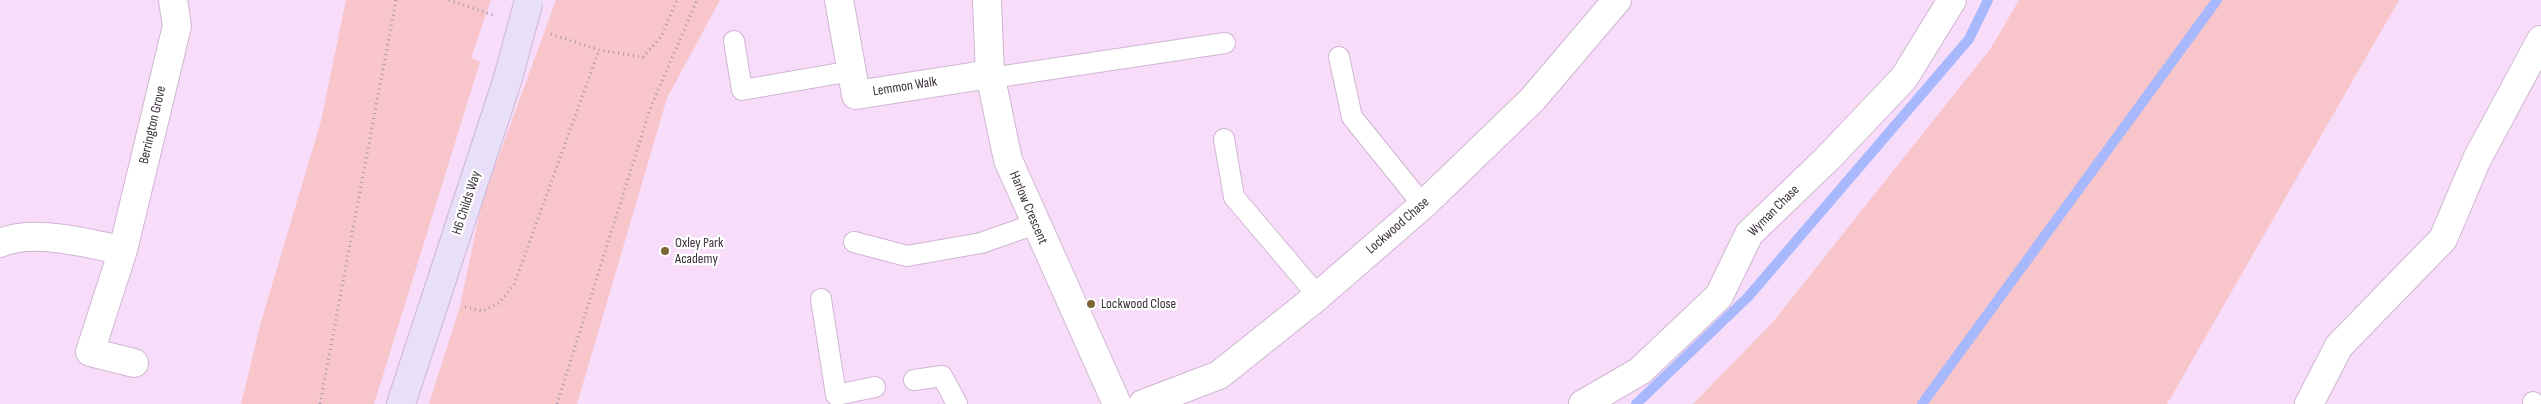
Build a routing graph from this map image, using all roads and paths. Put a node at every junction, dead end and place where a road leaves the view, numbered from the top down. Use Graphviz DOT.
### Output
graph roads {
  1 [pos="173,0"];
  2 [pos="396,0"];
  3 [pos="449,0"];
  4 [pos="529,0"];
  5 [pos="677,0"];
  6 [pos="697,0"];
  7 [pos="839,0"];
  8 [pos="987,0"];
  9 [pos="1617,0"];
  10 [pos="1952,0"];
  11 [pos="502,18"];
  12 [pos="546,32"];
  13 [pos="2541,40"];
  14 [pos="734,41"];
  15 [pos="1225,43"];
  16 [pos="599,50"];
  17 [pos="1339,57"];
  18 [pos="852,71"];
  19 [pos="991,76"];
  20 [pos="1224,139"];
  21 [pos="1423,205"];
  22 [pos="1034,224"];
  23 [pos="854,242"];
  24 [pos="0,243"];
  25 [pos="123,250"];
  26 [pos="1318,296"];
  27 [pos="821,298"];
  28 [pos="460,306"];
  29 [pos="134,363"];
  30 [pos="914,380"];
  31 [pos="874,387"];
  32 [pos="320,404"];
  33 [pos="401,404"];
  34 [pos="557,404"];
  35 [pos="957,404"];
  36 [pos="1116,404"];
  37 [pos="1142,404"];
  38 [pos="1583,404"];
  39 [pos="2309,404"];
  1 -- 25 [label="street, Berrington Grove"];
  2 -- 32 [label="path"];
  3 -- 11 [label="path"];
  4 -- 33 [label="street, H6 Childs Way, bridge"];
  5 -- 16 [label="path"];
  6 -- 34 [label="path"];
  7 -- 18 [label="street, Lemmon Walk"];
  8 -- 19 [label="street, Harlow Crescent"];
  9 -- 21 [label="street, Lockwood Chase"];
  10 -- 38 [label="street, Wyman Chase"];
  12 -- 16 [label="path"];
  13 -- 39 [label="street"];
  14 -- 18 [label="lane"];
  15 -- 19 [label="lane"];
  16 -- 28 [label="path"];
  17 -- 21 [label="lane"];
  18 -- 19 [label="street, Lemmon Walk"];
  19 -- 22 [label="street, Harlow Crescent"];
  20 -- 26 [label="lane"];
  21 -- 26 [label="street, Lockwood Chase"];
  22 -- 23 [label="lane"];
  22 -- 36 [label="street, Harlow Crescent"];
  24 -- 25 [label="street"];
  25 -- 29 [label="street, Berrington Grove"];
  26 -- 37 [label="street, Lockwood Chase"];
  27 -- 31 [label="lane"];
  30 -- 35 [label="lane"];
}
